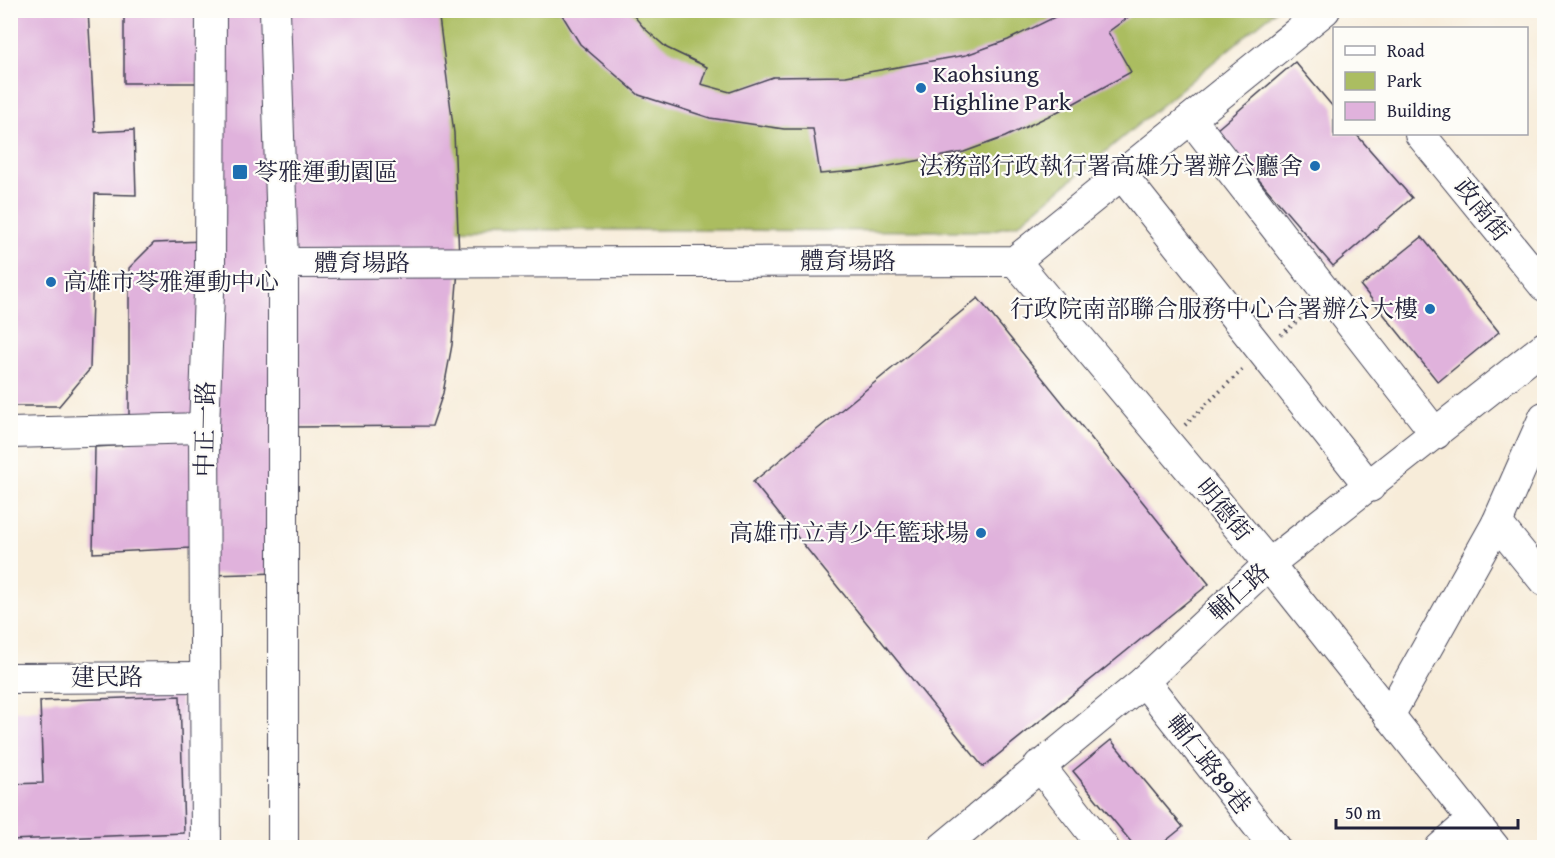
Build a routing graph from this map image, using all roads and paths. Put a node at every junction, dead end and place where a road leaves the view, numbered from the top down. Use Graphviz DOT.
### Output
graph roads {
  1 [pos="211,10"];
  2 [pos="275,10"];
  3 [pos="1327,18"];
  4 [pos="1191,119"];
  5 [pos="1421,135"];
  6 [pos="1122,175"];
  7 [pos="1015,261"];
  8 [pos="283,263"];
  9 [pos="1545,286"];
  10 [pos="1545,347"];
  11 [pos="1545,417"];
  12 [pos="204,428"];
  13 [pos="10,433"];
  14 [pos="1436,434"];
  15 [pos="1370,487"];
  16 [pos="1497,523"];
  17 [pos="1269,564"];
  18 [pos="1545,581"];
  19 [pos="204,676"];
  20 [pos="10,678"];
  21 [pos="1144,681"];
  22 [pos="1389,716"];
  23 [pos="1040,765"];
  24 [pos="1472,820"];
  25 [pos="206,848"];
  26 [pos="283,848"];
  27 [pos="942,848"];
  28 [pos="1104,848"];
  29 [pos="1275,848"];
  30 [pos="1440,848"];
  31 [pos="1495,848"];
  1 -- 12 [label="street, 中正一路"];
  2 -- 8 [label="street"];
  3 -- 4 [label="street"];
  4 -- 6 [label="street"];
  4 -- 14 [label="street"];
  5 -- 9 [label="street, 政南街"];
  6 -- 7 [label="street"];
  6 -- 15 [label="street"];
  7 -- 8 [label="street, 體育場路"];
  7 -- 17 [label="street, 明德街"];
  8 -- 26 [label="street"];
  10 -- 14 [label="street, 輔仁路"];
  11 -- 16 [label="street"];
  12 -- 13 [label="street"];
  12 -- 19 [label="street, 中正一路"];
  14 -- 15 [label="street, 輔仁路"];
  15 -- 17 [label="street, 輔仁路"];
  16 -- 18 [label="street"];
  16 -- 22 [label="street"];
  17 -- 21 [label="street, 輔仁路"];
  17 -- 22 [label="street, 明德街"];
  19 -- 20 [label="street, 建民路"];
  19 -- 25 [label="street, 中正一路"];
  21 -- 23 [label="street, 輔仁路"];
  21 -- 29 [label="street, 輔仁路89巷"];
  22 -- 24 [label="street, 明德街"];
  23 -- 27 [label="street, 輔仁路"];
  23 -- 28 [label="street"];
  24 -- 30 [label="street"];
  24 -- 31 [label="street, 明德街"];
}
